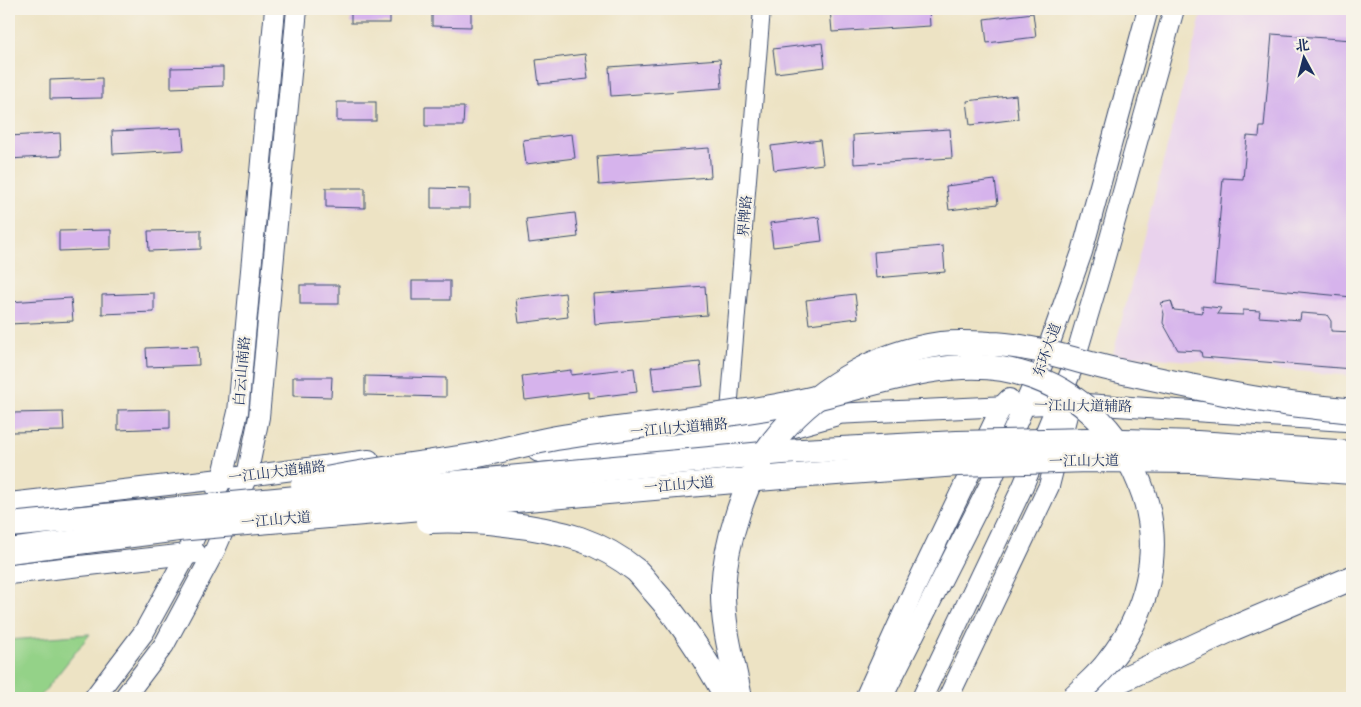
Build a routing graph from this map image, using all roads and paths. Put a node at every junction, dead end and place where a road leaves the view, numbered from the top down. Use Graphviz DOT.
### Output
graph roads {
  1 [pos="275,9"];
  2 [pos="297,9"];
  3 [pos="762,9"];
  4 [pos="1148,9"];
  5 [pos="1174,9"];
  6 [pos="1042,365"];
  7 [pos="1064,403"];
  8 [pos="1025,405"];
  9 [pos="1002,406"];
  10 [pos="1352,411"];
  11 [pos="834,414"];
  12 [pos="1352,422"];
  13 [pos="728,423"];
  14 [pos="1352,453"];
  15 [pos="476,455"];
  16 [pos="1352,472"];
  17 [pos="247,476"];
  18 [pos="222,479"];
  19 [pos="9,503"];
  20 [pos="218,504"];
  21 [pos="9,525"];
  22 [pos="178,529"];
  23 [pos="215,550"];
  24 [pos="9,551"];
  25 [pos="187,554"];
  26 [pos="9,574"];
  27 [pos="1352,578"];
  28 [pos="94,698"];
  29 [pos="124,698"];
  30 [pos="727,698"];
  31 [pos="740,698"];
  32 [pos="865,698"];
  33 [pos="882,698"];
  34 [pos="922,698"];
  35 [pos="948,698"];
  36 [pos="1073,698"];
  37 [pos="1082,698"];
  1 -- 18 [label="main road, 白云山南路"];
  2 -- 17 [label="main road, 白云山南路"];
  3 -- 13 [label="street, 界牌路"];
  4 -- 6 [label="main road, 东环大道"];
  5 -- 7 [label="main road, 东环大道"];
  6 -- 8 [label="main road, 东环大道"];
  6 -- 9 [label="main road"];
  7 -- 8 [label="main road, 一江山大道辅路"];
  7 -- 12 [label="main road, 一江山大道辅路"];
  7 -- 34 [label="main road, 东环大道"];
  7 -- 35 [label="main road"];
  8 -- 9 [label="main road, 一江山大道辅路"];
  8 -- 33 [label="main road, 东环大道"];
  9 -- 11 [label="main road, 一江山大道辅路"];
  9 -- 32 [label="main road"];
  10 -- 31 [label="highway, bridge"];
  11 -- 13 [label="main road, 一江山大道辅路"];
  11 -- 15 [label="highway, bridge"];
  13 -- 17 [label="main road, 一江山大道辅路"];
  14 -- 20 [label="highway, 一江山大道, bridge"];
  15 -- 20 [label="highway, bridge"];
  15 -- 36 [label="highway, bridge"];
  16 -- 22 [label="highway, 一江山大道, bridge"];
  17 -- 18 [label="main road, 一江山大道辅路"];
  17 -- 23 [label="main road, 白云山南路"];
  18 -- 19 [label="main road, 一江山大道辅路"];
  18 -- 25 [label="main road, 白云山南路"];
  20 -- 21 [label="highway, 一江山大道, bridge"];
  22 -- 24 [label="highway, 一江山大道, bridge"];
  22 -- 30 [label="highway, bridge"];
  23 -- 25 [label="main road"];
  23 -- 29 [label="main road, 白云山南路"];
  25 -- 26 [label="main road"];
  25 -- 28 [label="main road, 白云山南路"];
  27 -- 37 [label="highway"];
}
